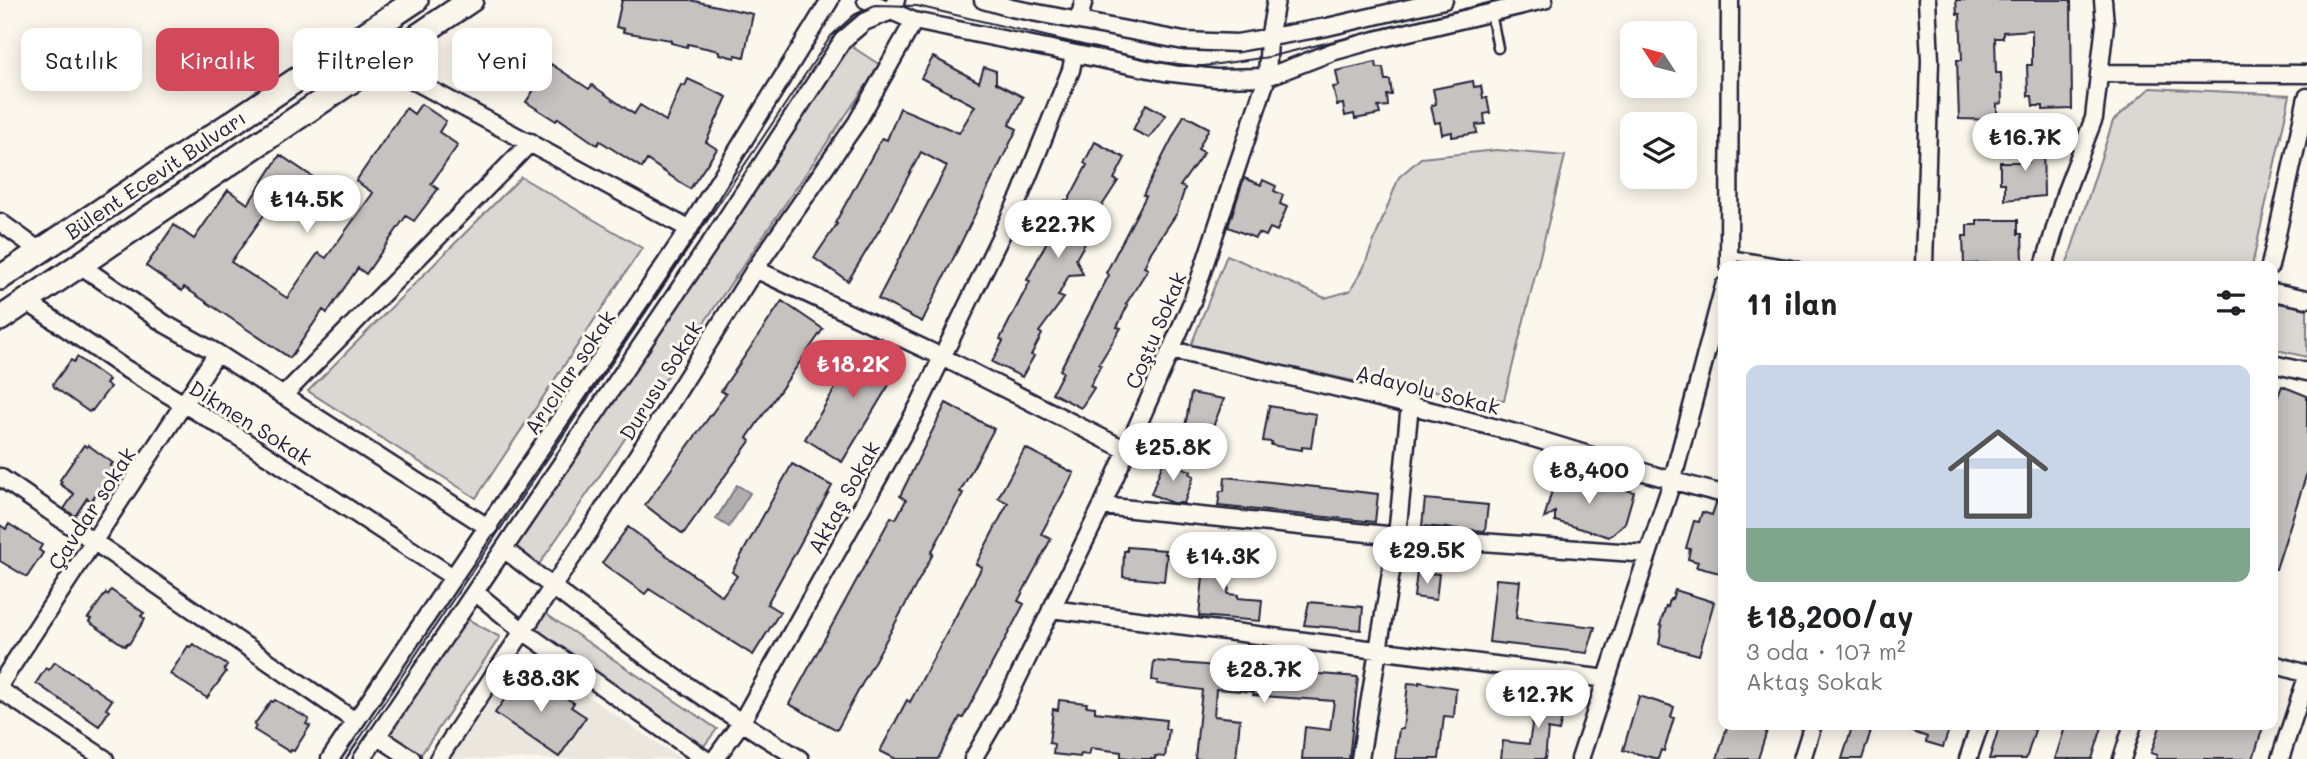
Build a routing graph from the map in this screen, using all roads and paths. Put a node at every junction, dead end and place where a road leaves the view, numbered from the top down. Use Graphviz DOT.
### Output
graph roads {
  1 [pos="416,0"];
  2 [pos="471,0"];
  3 [pos="830,0"];
  4 [pos="866,0"];
  5 [pos="984,0"];
  6 [pos="1083,0"];
  7 [pos="1276,0"];
  8 [pos="1444,0"];
  9 [pos="1544,0"];
  10 [pos="1730,0"];
  11 [pos="1927,0"];
  12 [pos="2103,0"];
  13 [pos="892,6"];
  14 [pos="1491,13"];
  15 [pos="1079,19"];
  16 [pos="914,21"];
  17 [pos="431,28"];
  18 [pos="1269,38"];
  19 [pos="1498,48"];
  20 [pos="1074,55"];
  21 [pos="2099,74"];
  22 [pos="2307,74"];
  23 [pos="1267,77"];
  24 [pos="339,91"];
  25 [pos="434,91"];
  26 [pos="2307,97"];
  27 [pos="531,142"];
  28 [pos="0,222"];
  29 [pos="689,229"];
  30 [pos="40,251"];
  31 [pos="1730,260"];
  32 [pos="1924,261"];
  33 [pos="2045,261"];
  34 [pos="2271,261"];
  35 [pos="80,265"];
  36 [pos="755,269"];
  37 [pos="0,278"];
  38 [pos="2278,293"];
  39 [pos="2307,299"];
  40 [pos="26,301"];
  41 [pos="1718,309"];
  42 [pos="0,319"];
  43 [pos="1171,350"];
  44 [pos="216,353"];
  45 [pos="942,357"];
  46 [pos="2278,365"];
  47 [pos="2307,372"];
  48 [pos="283,396"];
  49 [pos="184,404"];
  50 [pos="1410,404"];
  51 [pos="1126,450"];
  52 [pos="0,477"];
  53 [pos="1672,482"];
  54 [pos="1718,493"];
  55 [pos="1102,506"];
  56 [pos="489,528"];
  57 [pos="1397,536"];
  58 [pos="94,542"];
  59 [pos="504,549"];
  60 [pos="1648,554"];
  61 [pos="453,577"];
  62 [pos="551,586"];
  63 [pos="475,592"];
  64 [pos="1051,609"];
  65 [pos="523,631"];
  66 [pos="1378,652"];
  67 [pos="2278,666"];
  68 [pos="2307,675"];
  69 [pos="1607,679"];
  70 [pos="0,684"];
  71 [pos="0,690"];
  72 [pos="355,721"];
  73 [pos="741,723"];
  74 [pos="1811,730"];
  75 [pos="1978,730"];
  76 [pos="2131,730"];
  77 [pos="377,736"];
  78 [pos="105,759"];
  79 [pos="330,759"];
  80 [pos="362,759"];
  81 [pos="412,759"];
  82 [pos="438,759"];
  83 [pos="705,759"];
  84 [pos="715,759"];
  85 [pos="800,759"];
  86 [pos="973,759"];
  87 [pos="1360,759"];
  88 [pos="1580,759"];
  89 [pos="1802,759"];
  90 [pos="1969,759"];
  91 [pos="2122,759"];
  92 [pos="2280,759"];
  1 -- 30 [label="main road, Bülent Ecevit Bulvarı"];
  2 -- 17 [label="main road, Bülent Ecevit Bulvarı"];
  3 -- 29 [label="street, Arıcılar sokak"];
  4 -- 13 [label="street"];
  5 -- 15 [label="street"];
  6 -- 15 [label="street"];
  7 -- 18 [label="street, Coştu Sokak"];
  8 -- 18 [label="street"];
  9 -- 14 [label="street"];
  10 -- 31 [label="street"];
  11 -- 32 [label="street"];
  12 -- 21 [label="street"];
  13 -- 16 [label="street"];
  13 -- 59 [label="street"];
  14 -- 19 [label="lane"];
  14 -- 23 [label="street"];
  15 -- 18 [label="street"];
  16 -- 20 [label="street"];
  16 -- 36 [label="street, Durusu Sokak"];
  18 -- 23 [label="street, Coştu Sokak"];
  20 -- 23 [label="street"];
  20 -- 45 [label="street, Aktaş Sokak"];
  21 -- 22 [label="street"];
  21 -- 33 [label="street"];
  23 -- 43 [label="street, Coştu Sokak"];
  24 -- 35 [label="main road, Bülent Ecevit Bulvarı"];
  25 -- 27 [label="street"];
  26 -- 34 [label="street"];
  27 -- 29 [label="street"];
  27 -- 48 [label="street"];
  28 -- 30 [label="street"];
  29 -- 56 [label="street, Arıcılar sokak"];
  30 -- 37 [label="main road, Bülent Ecevit Bulvarı"];
  35 -- 40 [label="main road, Bülent Ecevit Bulvarı"];
  35 -- 44 [label="street, Dikmen Sokak"];
  36 -- 45 [label="street"];
  36 -- 62 [label="street, Durusu Sokak"];
  38 -- 39 [label="street"];
  40 -- 42 [label="main road, Bülent Ecevit Bulvarı"];
  40 -- 49 [label="street, Dikmen Sokak"];
  41 -- 53 [label="street"];
  43 -- 50 [label="street, Adayolu Sokak"];
  43 -- 51 [label="street, Coştu Sokak"];
  44 -- 48 [label="street, Dikmen Sokak"];
  44 -- 49 [label="street, Çavdar sokak"];
  45 -- 51 [label="street"];
  45 -- 73 [label="street, Aktaş Sokak"];
  46 -- 47 [label="street"];
  48 -- 56 [label="street, Dikmen Sokak"];
  49 -- 58 [label="street, Çavdar sokak"];
  49 -- 61 [label="street, Dikmen Sokak"];
  50 -- 53 [label="street, Adayolu Sokak"];
  50 -- 57 [label="street"];
  51 -- 55 [label="street, Coştu Sokak"];
  52 -- 58 [label="street"];
  53 -- 54 [label="street, Adayolu Sokak"];
  53 -- 60 [label="street"];
  55 -- 57 [label="street"];
  55 -- 64 [label="street, Coştu Sokak"];
  56 -- 61 [label="street, Arıcılar sokak"];
  57 -- 60 [label="street"];
  57 -- 66 [label="street"];
  58 -- 70 [label="street, Çavdar sokak"];
  58 -- 72 [label="street"];
  59 -- 62 [label="street"];
  59 -- 63 [label="street"];
  60 -- 69 [label="street"];
  61 -- 72 [label="street, Arıcılar sokak"];
  62 -- 65 [label="street, Durusu Sokak"];
  62 -- 73 [label="street"];
  63 -- 65 [label="street"];
  63 -- 77 [label="street"];
  64 -- 66 [label="street"];
  64 -- 86 [label="street, Coştu Sokak"];
  65 -- 82 [label="street, Durusu Sokak"];
  65 -- 83 [label="street"];
  66 -- 69 [label="street"];
  66 -- 87 [label="street"];
  67 -- 68 [label="street"];
  68 -- 92 [label="street"];
  69 -- 88 [label="street"];
  71 -- 78 [label="street"];
  72 -- 79 [label="street, Arıcılar sokak"];
  73 -- 84 [label="street, Aktaş Sokak"];
  73 -- 85 [label="street"];
  74 -- 89 [label="street"];
  75 -- 90 [label="street"];
  76 -- 91 [label="street"];
  77 -- 80 [label="street"];
  77 -- 81 [label="street"];
}
